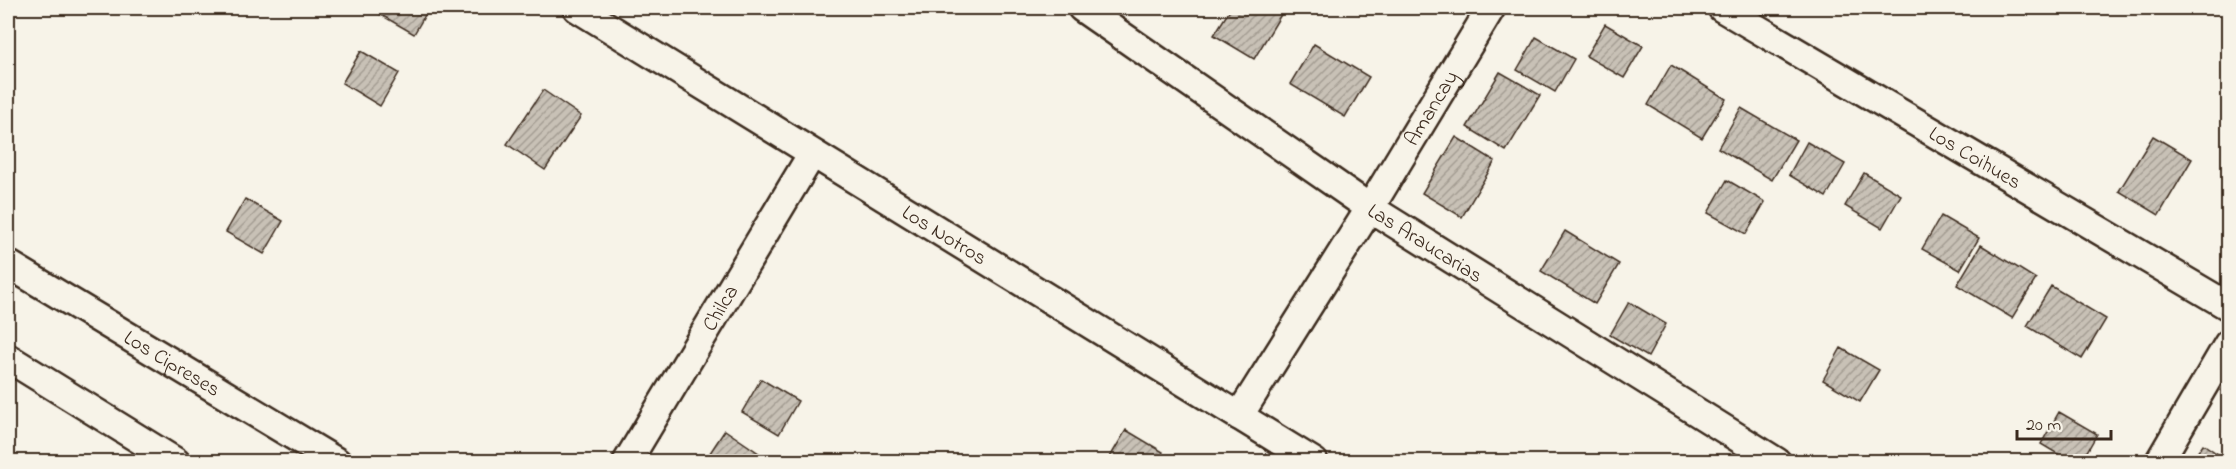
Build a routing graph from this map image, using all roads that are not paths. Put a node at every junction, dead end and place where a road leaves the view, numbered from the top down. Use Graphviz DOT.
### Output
graph roads {
  1 [pos="577,8"];
  2 [pos="1082,8"];
  3 [pos="1491,8"];
  4 [pos="1722,8"];
  5 [pos="812,154"];
  6 [pos="1370,207"];
  7 [pos="8,264"];
  8 [pos="2229,306"];
  9 [pos="2229,344"];
  10 [pos="8,358"];
  11 [pos="1239,416"];
  12 [pos="177,462"];
  13 [pos="337,462"];
  14 [pos="627,462"];
  15 [pos="1314,462"];
  16 [pos="1777,462"];
  17 [pos="2159,462"];
  1 -- 5 [label="street, Los Notros"];
  2 -- 6 [label="street, Las Araucarias"];
  3 -- 6 [label="street, Amancay"];
  4 -- 8 [label="street, Los Coihues"];
  5 -- 11 [label="street, Los Notros"];
  5 -- 14 [label="street, Chilca"];
  6 -- 11 [label="street, Amancay"];
  6 -- 16 [label="street, Las Araucarias"];
  7 -- 13 [label="street, Los Cipreses"];
  9 -- 17 [label="street"];
  10 -- 12 [label="street"];
  11 -- 15 [label="street, Los Notros"];
}
